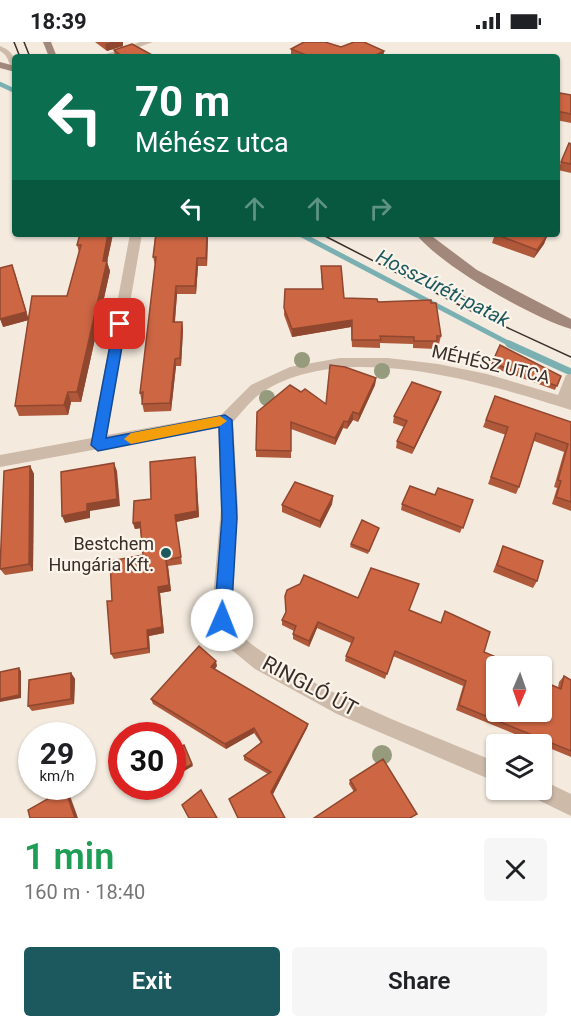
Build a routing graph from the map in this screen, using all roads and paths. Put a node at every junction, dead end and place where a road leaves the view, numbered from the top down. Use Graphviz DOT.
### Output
graph roads {
  1 [pos="149,42"];
  2 [pos="0,48"];
  3 [pos="111,54"];
  4 [pos="12,60"];
  5 [pos="135,237"];
  6 [pos="425,237"];
  7 [pos="571,324"];
  8 [pos="570,381"];
  9 [pos="567,403"];
  10 [pos="225,420"];
  11 [pos="98,445"];
  12 [pos="0,461"];
  13 [pos="486,768"];
  14 [pos="552,796"];
  15 [pos="571,805"];
  1 -- 3 [label="street"];
  2 -- 4 [label="lane"];
  5 -- 11 [label="street"];
  6 -- 7 [label="street"];
  8 -- 9 [label="street"];
  9 -- 10 [label="street, MÉHÉSZ UTCA"];
  10 -- 11 [label="street"];
  10 -- 13 [label="street, RINGLÓ ÚT"];
  11 -- 12 [label="street"];
  14 -- 15 [label="street"];
}
